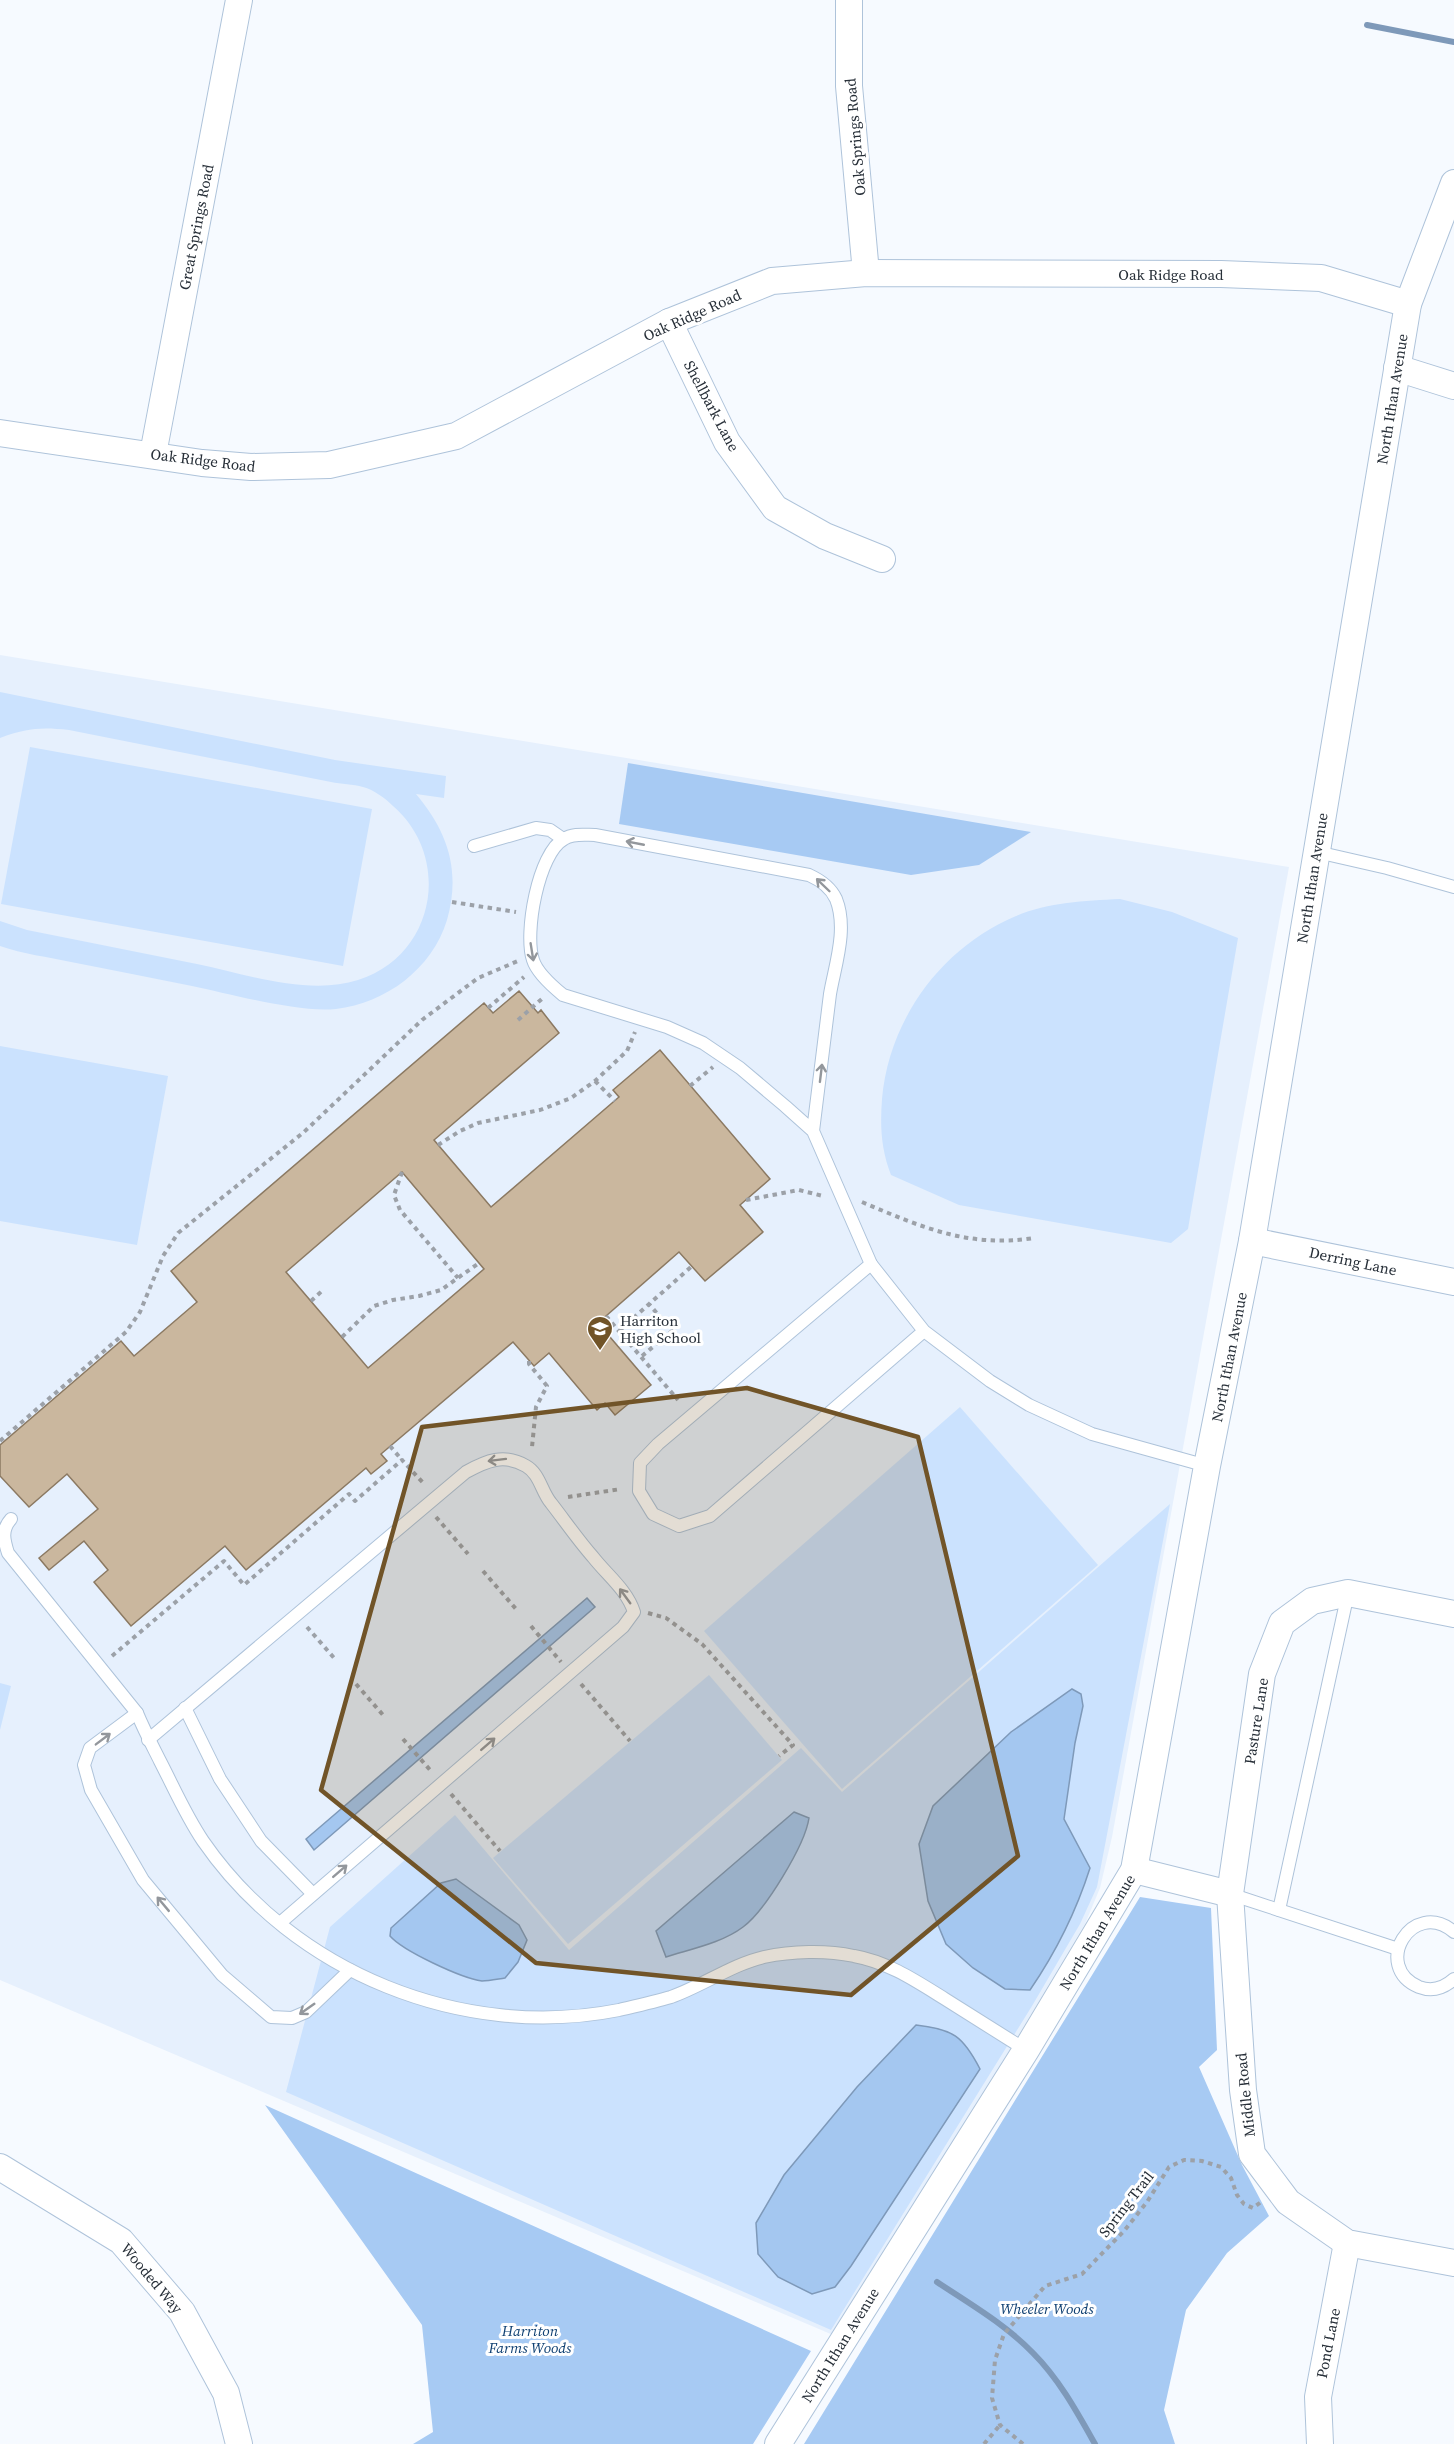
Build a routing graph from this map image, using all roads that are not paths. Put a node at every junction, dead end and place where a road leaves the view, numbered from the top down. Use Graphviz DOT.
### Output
graph roads {
  1 [pos="239,0"];
  2 [pos="849,0"];
  3 [pos="1454,183"];
  4 [pos="866,273"];
  5 [pos="1408,304"];
  6 [pos="669,322"];
  7 [pos="1398,368"];
  8 [pos="1454,386"];
  9 [pos="0,433"];
  10 [pos="153,454"];
  11 [pos="882,559"];
  12 [pos="563,839"];
  13 [pos="474,846"];
  14 [pos="1317,852"];
  15 [pos="1454,887"];
  16 [pos="813,1131"];
  17 [pos="1252,1240"];
  18 [pos="871,1264"];
  19 [pos="1454,1282"];
  20 [pos="924,1331"];
  21 [pos="1208,1466"];
  22 [pos="11,1519"];
  23 [pos="1348,1593"];
  24 [pos="1454,1614"];
  25 [pos="185,1708"];
  26 [pos="137,1713"];
  27 [pos="148,1740"];
  28 [pos="1134,1870"];
  29 [pos="313,1894"];
  30 [pos="1230,1894"];
  31 [pos="1279,1910"];
  32 [pos="280,1923"];
  33 [pos="1454,1932"];
  34 [pos="1398,1949"];
  35 [pos="350,1970"];
  36 [pos="1454,1979"];
  37 [pos="1026,2050"];
  38 [pos="0,2167"];
  39 [pos="1347,2243"];
  40 [pos="1454,2263"];
  41 [pos="239,2444"];
  42 [pos="778,2444"];
  43 [pos="1320,2444"];
  1 -- 10 [label="street, Great Springs Road"];
  2 -- 4 [label="street, Oak Springs Road"];
  3 -- 5 [label="street, North Ithan Avenue"];
  4 -- 5 [label="street, Oak Ridge Road"];
  4 -- 6 [label="street, Oak Ridge Road"];
  5 -- 7 [label="street, North Ithan Avenue"];
  6 -- 10 [label="street, Oak Ridge Road"];
  6 -- 11 [label="street, Shellbark Lane"];
  7 -- 8 [label="street"];
  7 -- 14 [label="street, North Ithan Avenue"];
  9 -- 10 [label="street, Oak Ridge Road"];
  12 -- 13 [label="lane"];
  12 -- 16 [label="lane, one-way"];
  16 -- 12 [label="lane, one-way"];
  14 -- 15 [label="lane"];
  14 -- 17 [label="street, North Ithan Avenue"];
  16 -- 18 [label="lane"];
  17 -- 19 [label="street, Derring Lane"];
  17 -- 21 [label="street, North Ithan Avenue"];
  18 -- 20 [label="lane"];
  18 -- 20 [label="lane"];
  20 -- 21 [label="lane"];
  21 -- 28 [label="street, North Ithan Avenue"];
  22 -- 26 [label="lane"];
  23 -- 24 [label="street, Pasture Lane"];
  23 -- 30 [label="street, Pasture Lane"];
  23 -- 31 [label="lane"];
  25 -- 27 [label="lane"];
  25 -- 29 [label="lane"];
  29 -- 25 [label="lane, one-way"];
  26 -- 27 [label="lane"];
  35 -- 26 [label="lane, one-way"];
  27 -- 32 [label="lane"];
  28 -- 30 [label="street"];
  28 -- 37 [label="street, North Ithan Avenue"];
  29 -- 32 [label="lane"];
  30 -- 31 [label="lane"];
  30 -- 39 [label="street, Middle Road"];
  31 -- 34 [label="lane"];
  32 -- 35 [label="lane"];
  33 -- 34 [label="lane"];
  34 -- 36 [label="lane"];
  35 -- 37 [label="lane"];
  37 -- 42 [label="street, North Ithan Avenue"];
  38 -- 41 [label="street, Wooded Way"];
  39 -- 40 [label="street, Middle Road"];
  39 -- 43 [label="street, Pond Lane"];
}
